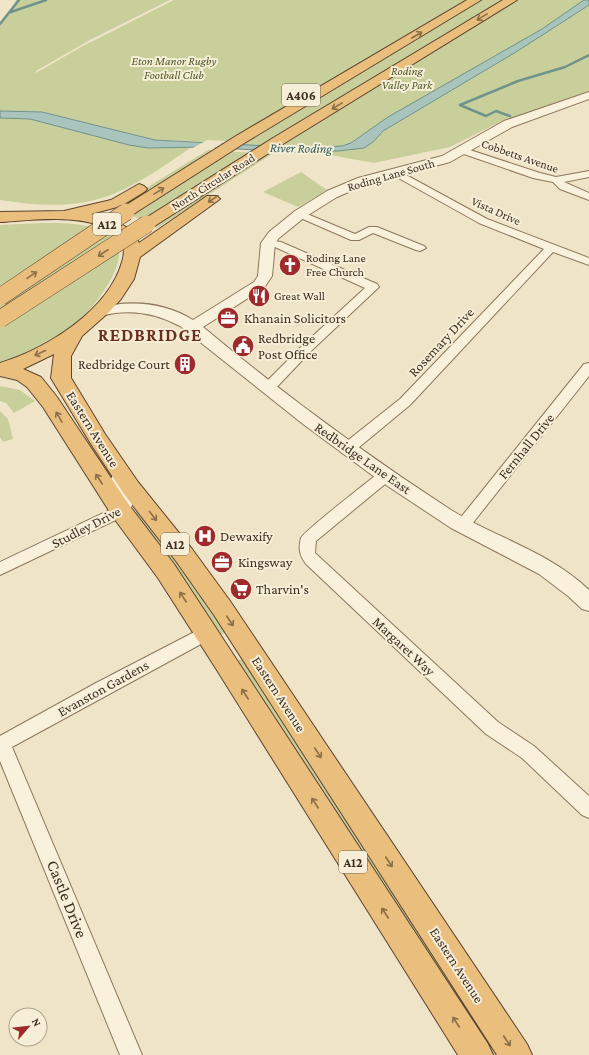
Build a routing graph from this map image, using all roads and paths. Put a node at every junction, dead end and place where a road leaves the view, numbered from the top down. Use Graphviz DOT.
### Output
graph roads {
  1 [pos="476,0"];
  2 [pos="511,0"];
  3 [pos="454,34"];
  4 [pos="383,54"];
  5 [pos="589,95"];
  6 [pos="222,144"];
  7 [pos="279,148"];
  8 [pos="464,150"];
  9 [pos="397,173"];
  10 [pos="589,174"];
  11 [pos="151,180"];
  12 [pos="556,180"];
  13 [pos="589,197"];
  14 [pos="0,209"];
  15 [pos="300,214"];
  16 [pos="66,215"];
  17 [pos="0,217"];
  18 [pos="268,243"];
  19 [pos="420,248"];
  20 [pos="551,248"];
  21 [pos="134,254"];
  22 [pos="589,262"];
  23 [pos="124,281"];
  24 [pos="0,297"];
  25 [pos="143,307"];
  26 [pos="99,312"];
  27 [pos="0,319"];
  28 [pos="194,326"];
  29 [pos="74,334"];
  30 [pos="589,367"];
  31 [pos="1,370"];
  32 [pos="269,387"];
  33 [pos="98,439"];
  34 [pos="346,449"];
  35 [pos="385,476"];
  36 [pos="121,512"];
  37 [pos="462,525"];
  38 [pos="0,569"];
  39 [pos="589,603"];
  40 [pos="206,633"];
  41 [pos="1,745"];
  42 [pos="589,809"];
  43 [pos="132,1055"];
  44 [pos="477,1055"];
  45 [pos="516,1055"];
  4 -- 1 [label="highway, North Circular Road / A406, one-way"];
  2 -- 3 [label="highway, North Circular Road / A406, one-way"];
  3 -- 7 [label="highway, North Circular Road / A406, one-way"];
  3 -- 7 [label="highway, A406"];
  4 -- 6 [label="highway, A406"];
  4 -- 6 [label="highway, North Circular Road / A406"];
  5 -- 8 [label="street, Roding Lane South"];
  6 -- 11 [label="highway, A406"];
  24 -- 6 [label="highway, North Circular Road / A406, one-way, bridge"];
  7 -- 21 [label="highway, A406, one-way"];
  7 -- 27 [label="highway, North Circular Road / A406, one-way, bridge"];
  8 -- 9 [label="street, Roding Lane South"];
  8 -- 12 [label="street, Cobbetts Avenue"];
  9 -- 15 [label="street, Roding Lane South"];
  9 -- 20 [label="street, Vista Drive"];
  10 -- 12 [label="street"];
  11 -- 14 [label="highway, A406"];
  11 -- 16 [label="highway, A406"];
  12 -- 13 [label="street, Cobbetts Avenue"];
  15 -- 18 [label="street, Roding Lane South"];
  15 -- 19 [label="street"];
  16 -- 17 [label="highway, A12"];
  16 -- 21 [label="highway, A12"];
  18 -- 28 [label="street"];
  18 -- 32 [label="street"];
  20 -- 22 [label="street, Vista Drive"];
  20 -- 34 [label="street, Rosemary Drive"];
  21 -- 23 [label="highway, A12"];
  23 -- 25 [label="street, Redbridge Lane East"];
  23 -- 26 [label="highway, A12"];
  25 -- 26 [label="street, Redbridge Lane East"];
  25 -- 28 [label="street, Redbridge Lane East"];
  26 -- 29 [label="highway, A12"];
  28 -- 32 [label="street, Redbridge Lane East"];
  29 -- 31 [label="highway, A12, one-way"];
  29 -- 33 [label="highway, Eastern Avenue / A12"];
  30 -- 37 [label="street, Fernhall Drive"];
  36 -- 31 [label="highway, Eastern Avenue / A12, one-way"];
  32 -- 34 [label="street, Redbridge Lane East"];
  33 -- 36 [label="street, Studley Drive"];
  33 -- 45 [label="highway, Eastern Avenue / A12, one-way"];
  34 -- 35 [label="street, Redbridge Lane East"];
  35 -- 37 [label="street, Redbridge Lane East"];
  35 -- 42 [label="street, Margaret Way"];
  36 -- 38 [label="street, Studley Drive"];
  40 -- 36 [label="highway, Eastern Avenue / A12, one-way"];
  37 -- 39 [label="street, Redbridge Lane East"];
  40 -- 41 [label="street, Evanston Gardens"];
  44 -- 40 [label="highway, Eastern Avenue / A12, one-way"];
  41 -- 43 [label="street, Castle Drive"];
}
